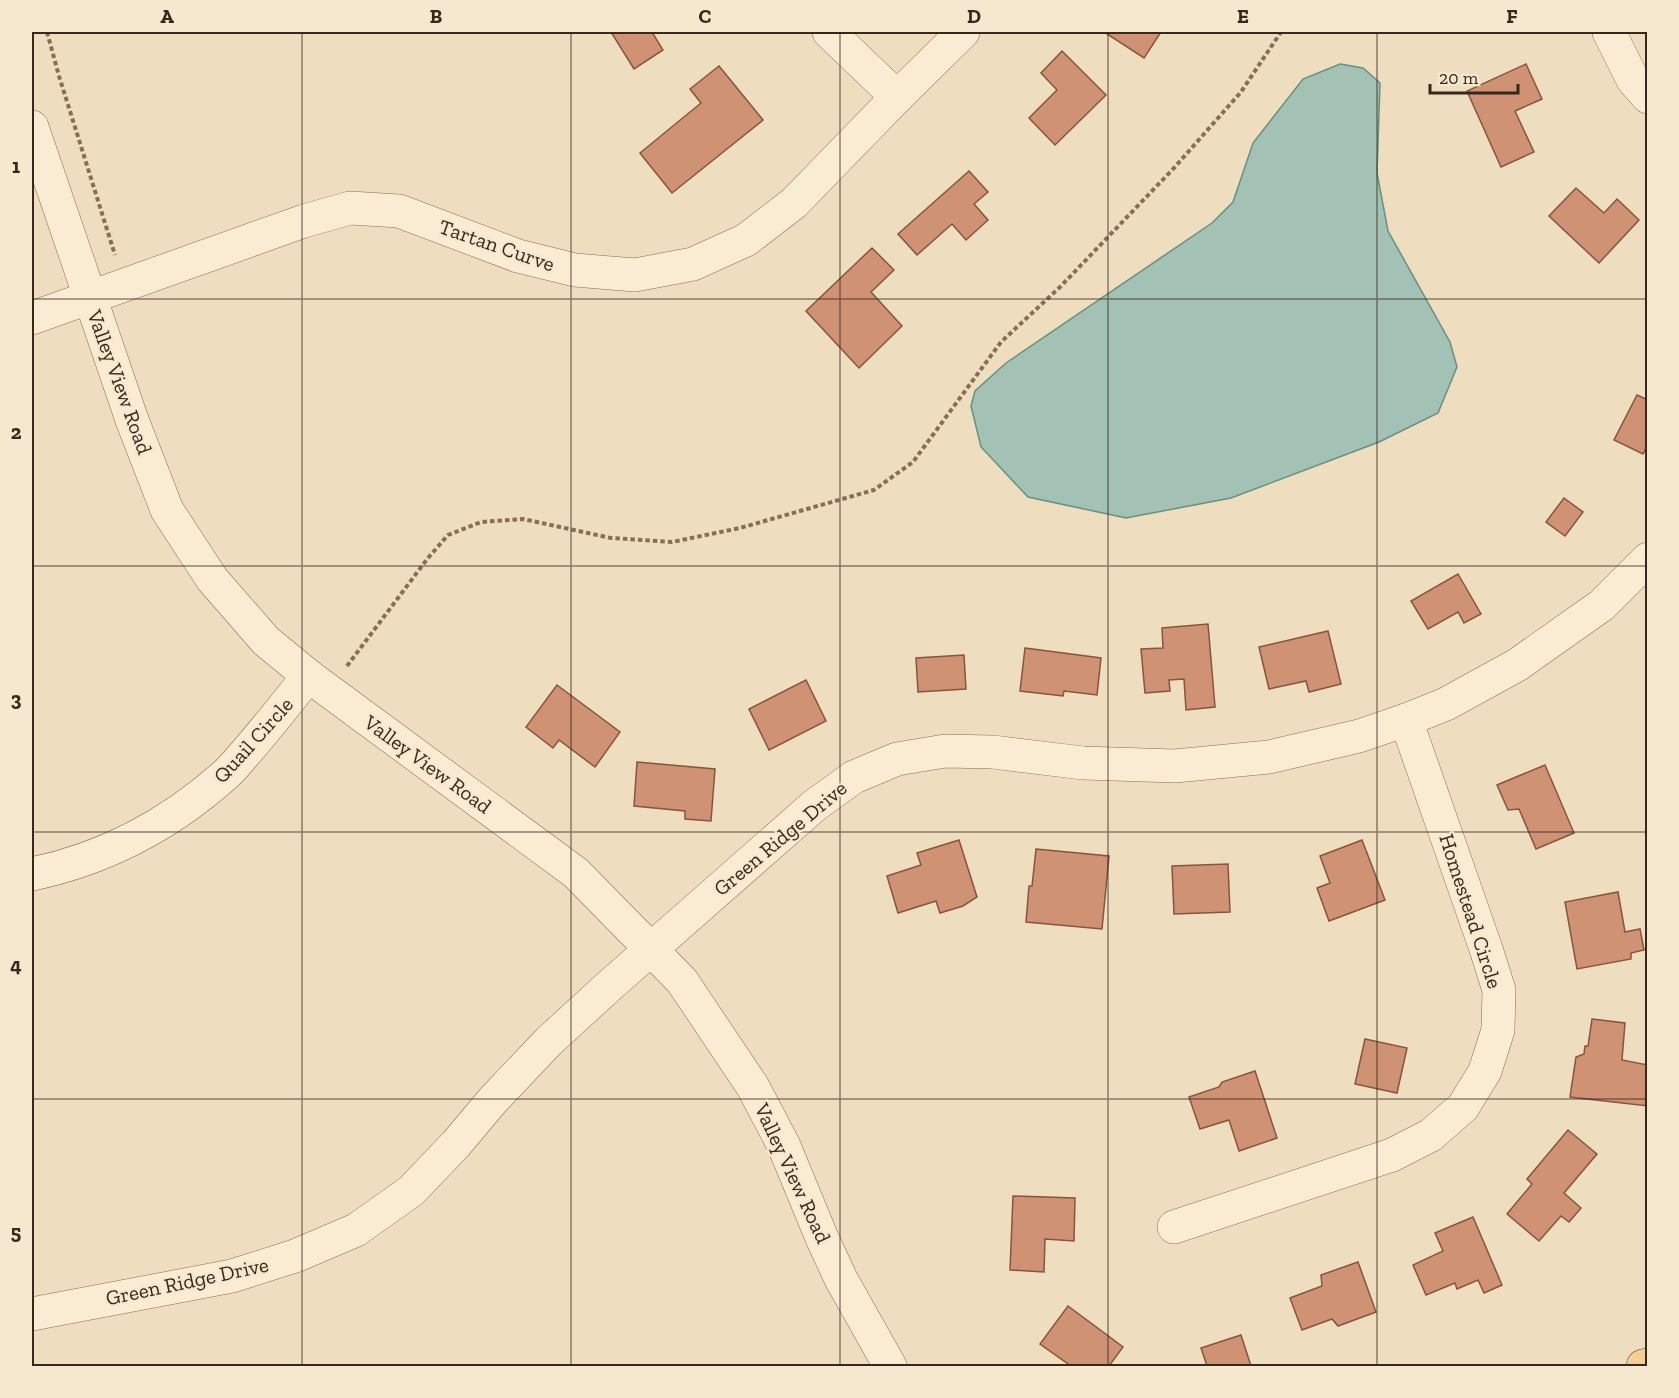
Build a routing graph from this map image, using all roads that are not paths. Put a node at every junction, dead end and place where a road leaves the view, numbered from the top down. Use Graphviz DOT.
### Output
graph roads {
  1 [pos="829,32"];
  2 [pos="963,32"];
  3 [pos="1609,32"];
  4 [pos="897,97"];
  5 [pos="1647,97"];
  6 [pos="32,127"];
  7 [pos="89,298"];
  8 [pos="32,318"];
  9 [pos="1647,559"];
  10 [pos="319,684"];
  11 [pos="1406,720"];
  12 [pos="32,874"];
  13 [pos="650,949"];
  14 [pos="1174,1227"];
  15 [pos="32,1314"];
  16 [pos="1647,1365"];
  17 [pos="890,1366"];
  18 [pos="1643,1366"];
  1 -- 4 [label="street"];
  2 -- 4 [label="street, Tartan Curve"];
  3 -- 5 [label="street"];
  4 -- 7 [label="street, Tartan Curve"];
  6 -- 7 [label="street, Valley View Road"];
  7 -- 8 [label="street, Tartan Curve"];
  7 -- 10 [label="street, Valley View Road"];
  9 -- 11 [label="street, Green Ridge Drive"];
  10 -- 12 [label="street, Quail Circle"];
  10 -- 13 [label="street, Valley View Road"];
  11 -- 13 [label="street, Green Ridge Drive"];
  11 -- 14 [label="street, Homestead Circle"];
  13 -- 15 [label="street, Green Ridge Drive"];
  13 -- 17 [label="street, Valley View Road"];
  16 -- 18 [label="main road"];
}
